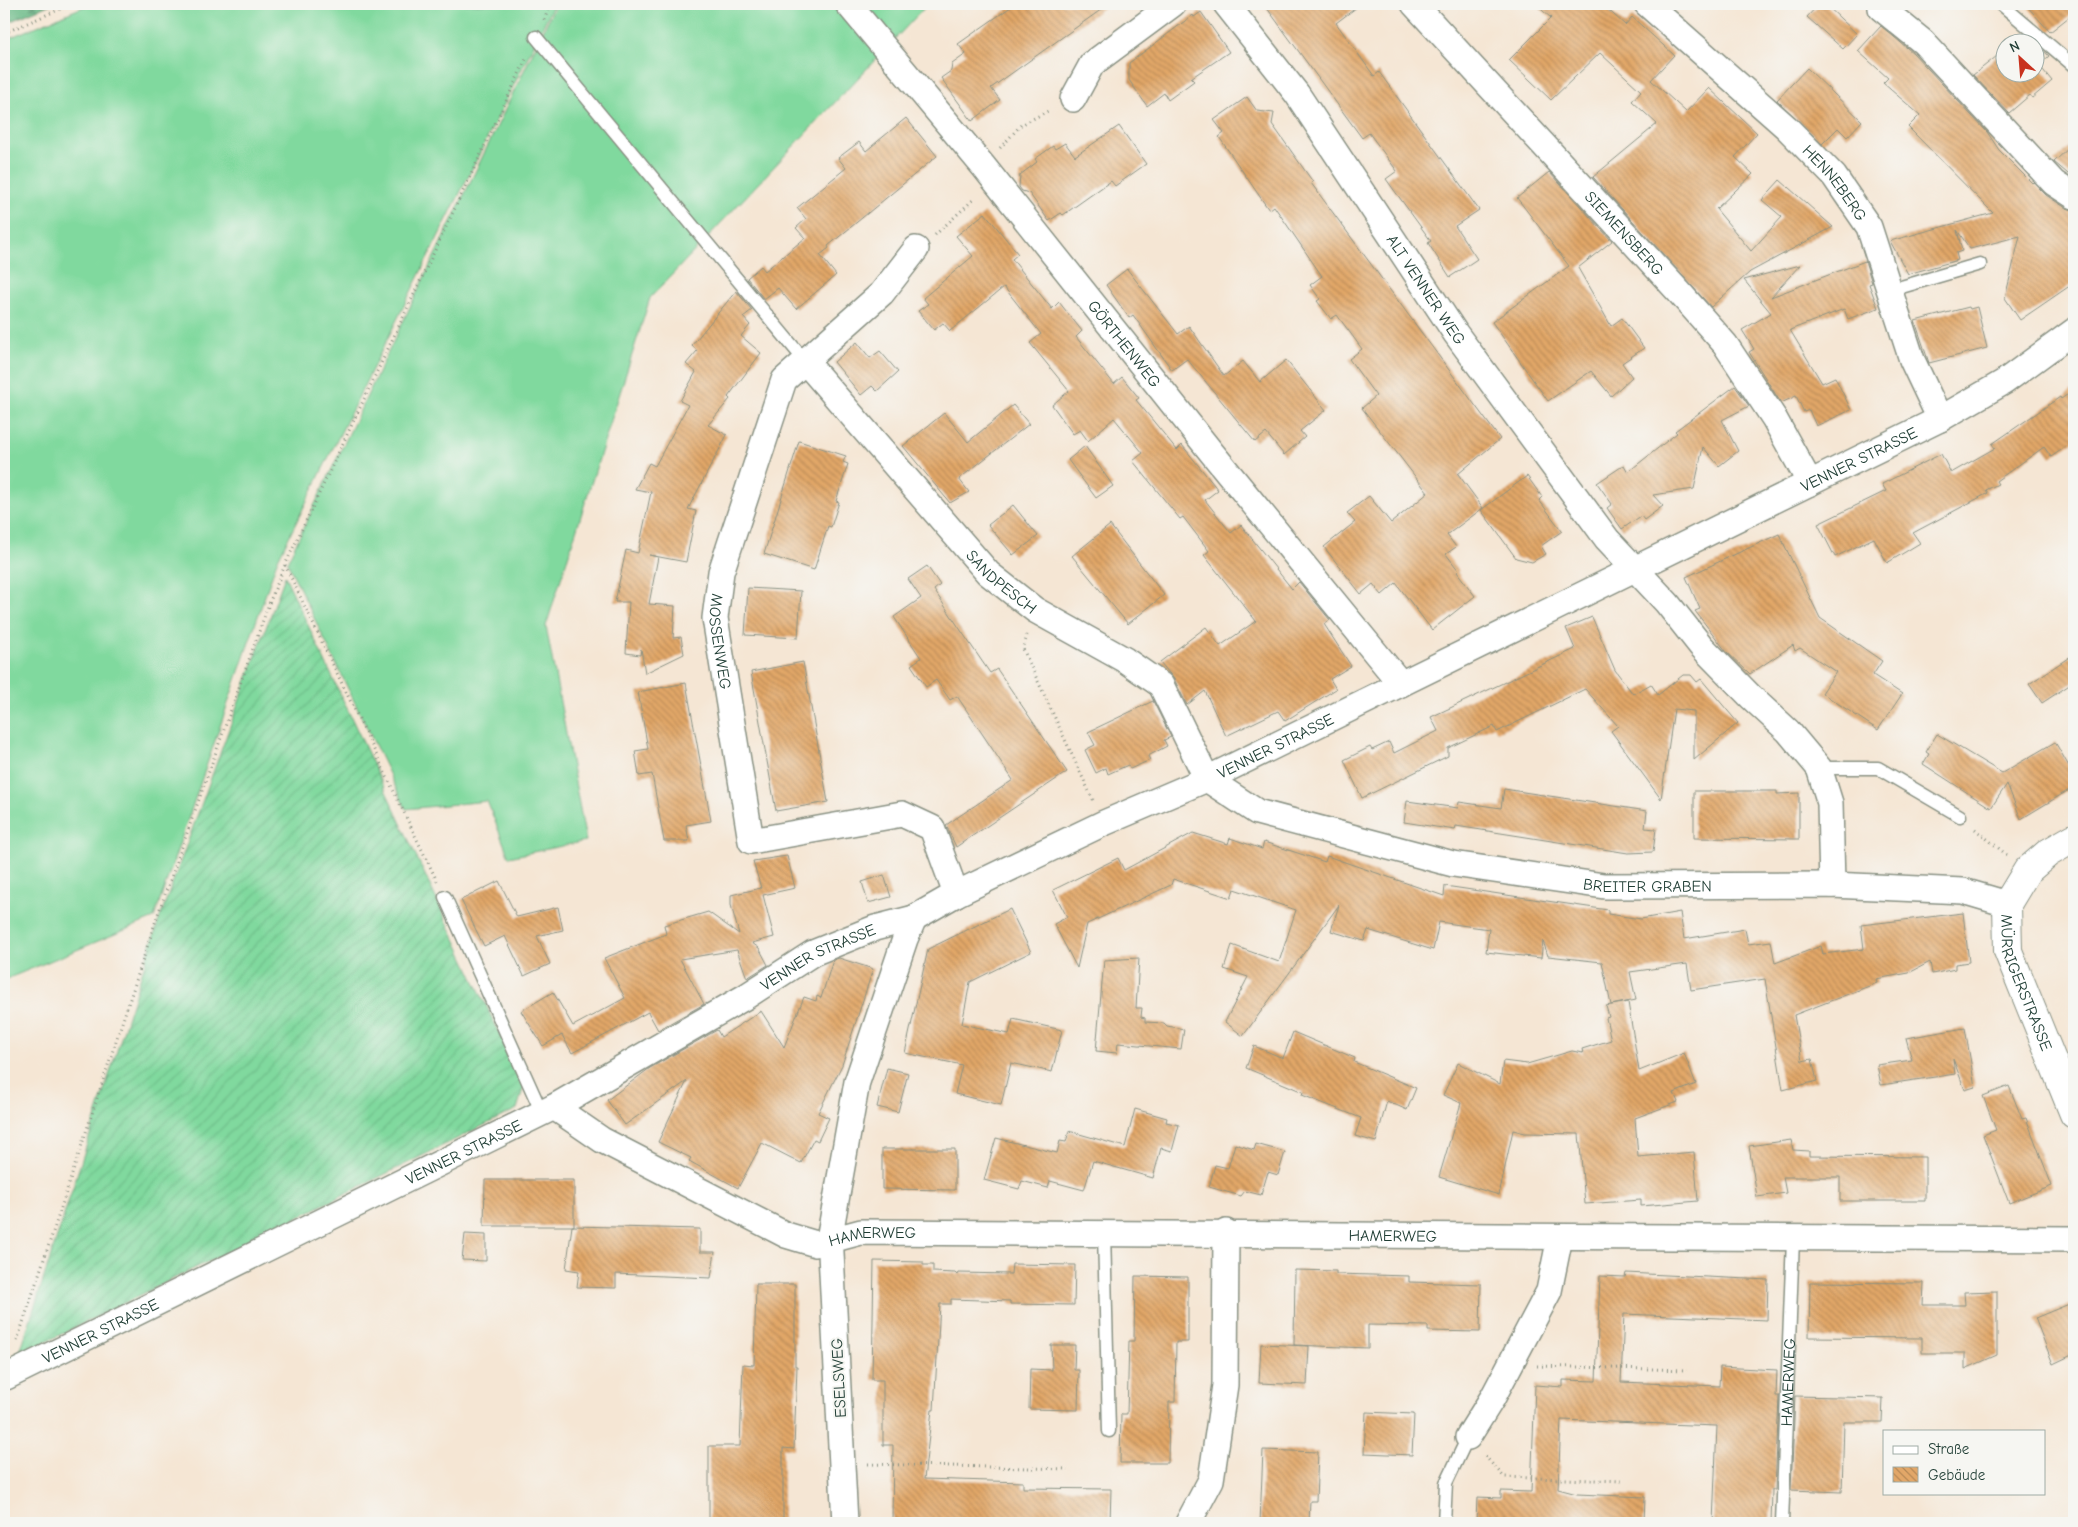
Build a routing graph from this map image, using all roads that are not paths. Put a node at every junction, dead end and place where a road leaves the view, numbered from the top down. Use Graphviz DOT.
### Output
graph roads {
  1 [pos="848,4"];
  2 [pos="1173,4"];
  3 [pos="1226,4"];
  4 [pos="1414,4"];
  5 [pos="1647,4"];
  6 [pos="2001,4"];
  7 [pos="1881,8"];
  8 [pos="536,37"];
  9 [pos="2074,66"];
  10 [pos="1073,99"];
  11 [pos="2074,196"];
  12 [pos="916,249"];
  13 [pos="1980,264"];
  14 [pos="1891,290"];
  15 [pos="2074,331"];
  16 [pos="805,360"];
  17 [pos="1940,419"];
  18 [pos="1810,483"];
  19 [pos="1633,569"];
  20 [pos="1401,684"];
  21 [pos="1819,768"];
  22 [pos="1208,779"];
  23 [pos="1960,816"];
  24 [pos="2074,838"];
  25 [pos="1832,885"];
  26 [pos="956,894"];
  27 [pos="445,897"];
  28 [pos="2007,904"];
  29 [pos="914,918"];
  30 [pos="548,1110"];
  31 [pos="2074,1114"];
  32 [pos="1104,1232"];
  33 [pos="1226,1232"];
  34 [pos="1560,1237"];
  35 [pos="831,1238"];
  36 [pos="2074,1239"];
  37 [pos="1793,1240"];
  38 [pos="5,1376"];
  39 [pos="1108,1431"];
  40 [pos="1468,1436"];
  41 [pos="845,1523"];
  42 [pos="1188,1523"];
  43 [pos="1444,1523"];
  44 [pos="1782,1523"];
  1 -- 20 [label="street, GÖRTHENWEG"];
  2 -- 10 [label="street"];
  3 -- 19 [label="street, ALT VENNER WEG"];
  4 -- 18 [label="street, SIEMENSBERG"];
  5 -- 14 [label="street, HENNEBERG"];
  6 -- 9 [label="lane"];
  7 -- 11 [label="street"];
  8 -- 16 [label="lane"];
  12 -- 16 [label="street, MOSSENWEG"];
  13 -- 14 [label="lane"];
  14 -- 17 [label="street, HENNEBERG"];
  15 -- 17 [label="street, VENNER STRASSE"];
  16 -- 22 [label="street, SANDPESCH"];
  16 -- 26 [label="street, MOSSENWEG"];
  17 -- 18 [label="street, VENNER STRASSE"];
  18 -- 19 [label="street, VENNER STRASSE"];
  19 -- 20 [label="street, VENNER STRASSE"];
  19 -- 21 [label="street"];
  20 -- 22 [label="street, VENNER STRASSE"];
  21 -- 23 [label="lane"];
  21 -- 25 [label="street"];
  22 -- 25 [label="street, BREITER GRABEN"];
  22 -- 26 [label="street, VENNER STRASSE"];
  24 -- 28 [label="street"];
  25 -- 28 [label="street, BREITER GRABEN"];
  26 -- 29 [label="street, VENNER STRASSE"];
  27 -- 30 [label="lane"];
  28 -- 31 [label="street, MÜRRIGERSTRASSE"];
  29 -- 30 [label="street, VENNER STRASSE"];
  29 -- 35 [label="street"];
  30 -- 35 [label="street, HAMERWEG"];
  30 -- 38 [label="street, VENNER STRASSE"];
  32 -- 33 [label="street, HAMERWEG"];
  32 -- 35 [label="street, HAMERWEG"];
  32 -- 39 [label="lane"];
  33 -- 34 [label="street, HAMERWEG"];
  33 -- 42 [label="street"];
  34 -- 37 [label="street, HAMERWEG"];
  34 -- 40 [label="street"];
  35 -- 41 [label="street, ESELSWEG"];
  36 -- 37 [label="street, HAMERWEG"];
  37 -- 44 [label="lane, HAMERWEG"];
  40 -- 43 [label="lane"];
}
